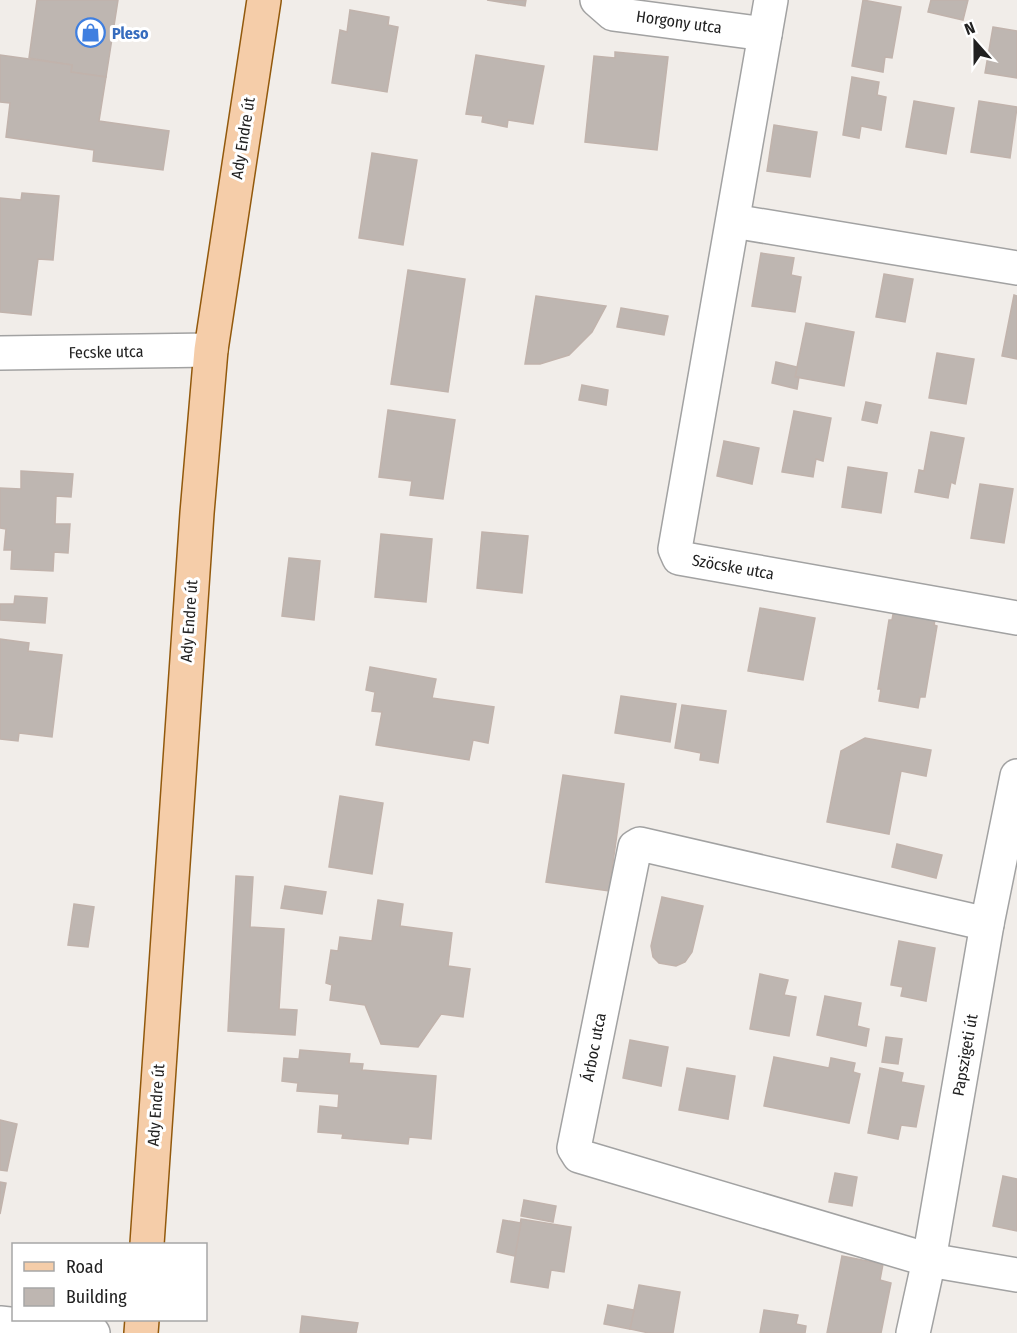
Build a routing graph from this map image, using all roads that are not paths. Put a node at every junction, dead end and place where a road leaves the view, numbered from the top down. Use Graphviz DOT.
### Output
graph roads {
  1 [pos="264,0"];
  2 [pos="597,0"];
  3 [pos="771,0"];
  4 [pos="765,34"];
  5 [pos="733,221"];
  6 [pos="1017,268"];
  7 [pos="211,350"];
  8 [pos="0,353"];
  9 [pos="1017,618"];
  10 [pos="1017,776"];
  11 [pos="987,924"];
  12 [pos="147,1243"];
  13 [pos="929,1260"];
  14 [pos="1017,1275"];
  15 [pos="0,1323"];
  16 [pos="93,1333"];
  17 [pos="913,1333"];
  1 -- 7 [label="main road, Ady Endre út"];
  2 -- 4 [label="street, Horgony utca"];
  3 -- 4 [label="street, Szöcske utca"];
  4 -- 5 [label="street, Szöcske utca"];
  5 -- 6 [label="street"];
  5 -- 9 [label="street, Szöcske utca"];
  7 -- 8 [label="street, Fecske utca"];
  7 -- 12 [label="main road, Ady Endre út"];
  10 -- 11 [label="street, Papszigeti út"];
  11 -- 13 [label="street, Papszigeti út"];
  11 -- 13 [label="street, Árboc utca"];
  13 -- 14 [label="street, Árboc utca"];
  13 -- 17 [label="street, Papszigeti út"];
  15 -- 16 [label="street"];
}
